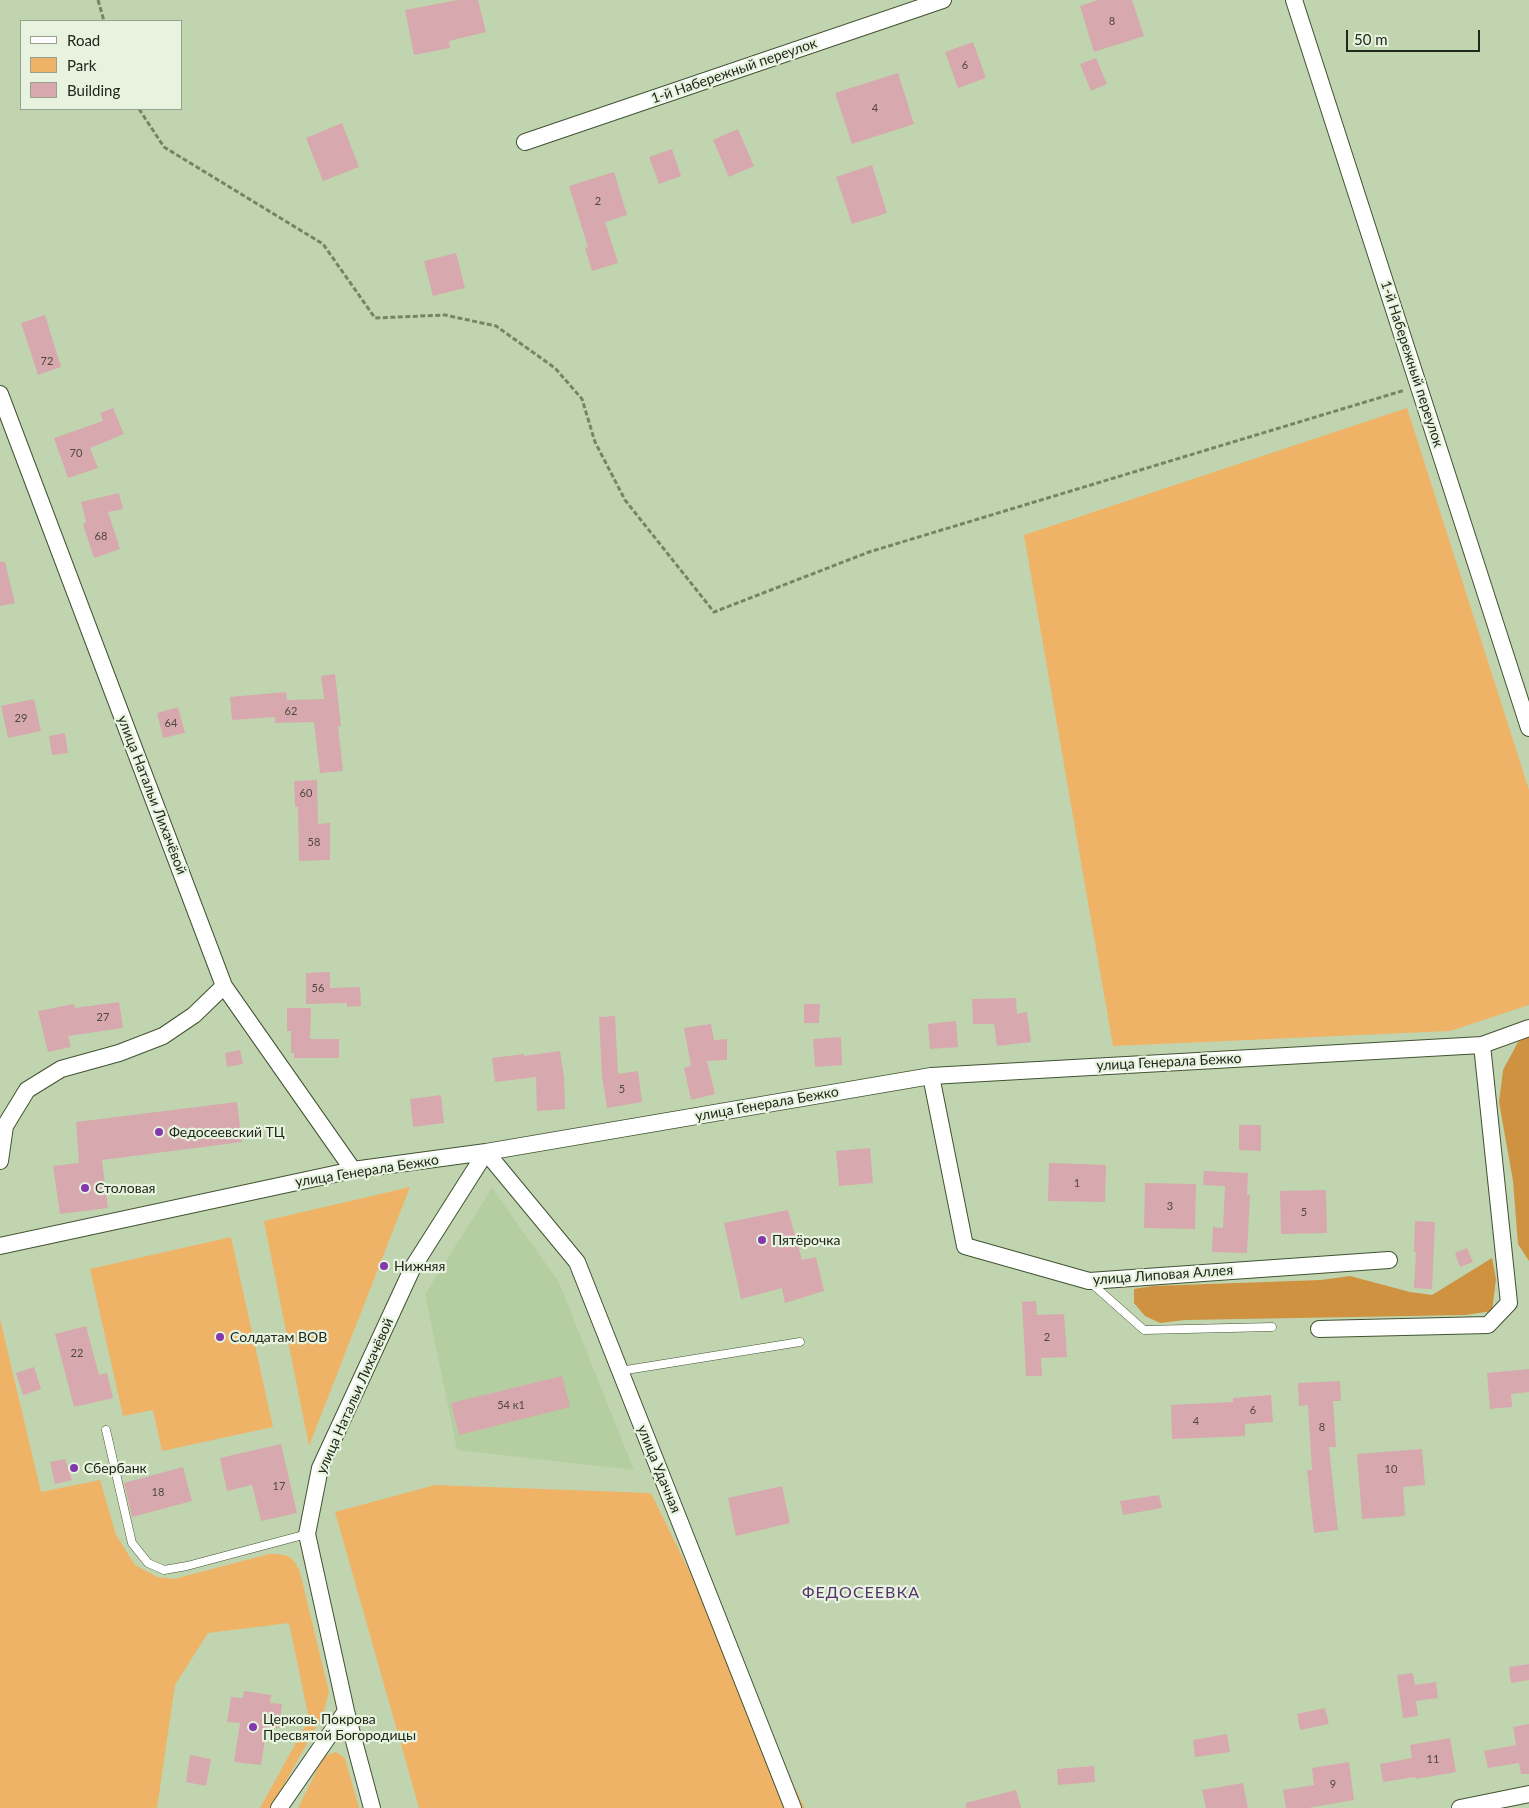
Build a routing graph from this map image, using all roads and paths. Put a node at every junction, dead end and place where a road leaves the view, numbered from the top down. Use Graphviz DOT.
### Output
graph roads {
  1 [pos="98,0"];
  2 [pos="943,0"];
  3 [pos="1294,0"];
  4 [pos="104,20"];
  5 [pos="140,110"];
  6 [pos="525,142"];
  7 [pos="1420,385"];
  8 [pos="0,394"];
  9 [pos="1529,728"];
  10 [pos="224,986"];
  11 [pos="1529,1028"];
  12 [pos="1482,1045"];
  13 [pos="931,1076"];
  14 [pos="486,1152"];
  15 [pos="0,1160"];
  16 [pos="353,1170"];
  17 [pos="4,1240"];
  18 [pos="1389,1260"];
  19 [pos="1089,1281"];
  20 [pos="1272,1327"];
  21 [pos="1319,1329"];
  22 [pos="800,1342"];
  23 [pos="620,1371"];
  24 [pos="106,1430"];
  25 [pos="307,1534"];
  26 [pos="346,1711"];
  27 [pos="1529,1794"];
  28 [pos="279,1808"];
  29 [pos="372,1808"];
  30 [pos="793,1808"];
  31 [pos="1460,1808"];
  1 -- 4 [label="path"];
  2 -- 6 [label="street, 1-й Набережный переулок"];
  3 -- 7 [label="street, 1-й Набережный переулок"];
  5 -- 7 [label="path"];
  7 -- 9 [label="street, 1-й Набережный переулок"];
  8 -- 10 [label="street, улица Натальи Лихачёвой"];
  10 -- 15 [label="street"];
  10 -- 16 [label="street, улица Натальи Лихачёвой"];
  11 -- 12 [label="street, улица Генерала Бежко"];
  12 -- 13 [label="street, улица Генерала Бежко"];
  12 -- 21 [label="street"];
  13 -- 14 [label="street, улица Генерала Бежко"];
  13 -- 19 [label="street, улица Липовая Аллея"];
  14 -- 16 [label="street, улица Генерала Бежко"];
  14 -- 23 [label="street, улица Удачная"];
  14 -- 25 [label="street, улица Натальи Лихачёвой"];
  16 -- 17 [label="street, улица Генерала Бежко"];
  18 -- 19 [label="street, улица Липовая Аллея"];
  19 -- 20 [label="lane"];
  22 -- 23 [label="lane"];
  23 -- 30 [label="street, улица Удачная"];
  24 -- 25 [label="lane"];
  25 -- 26 [label="street, улица Натальи Лихачёвой"];
  26 -- 28 [label="street"];
  26 -- 29 [label="street, улица Натальи Лихачёвой"];
  27 -- 31 [label="street"];
}
